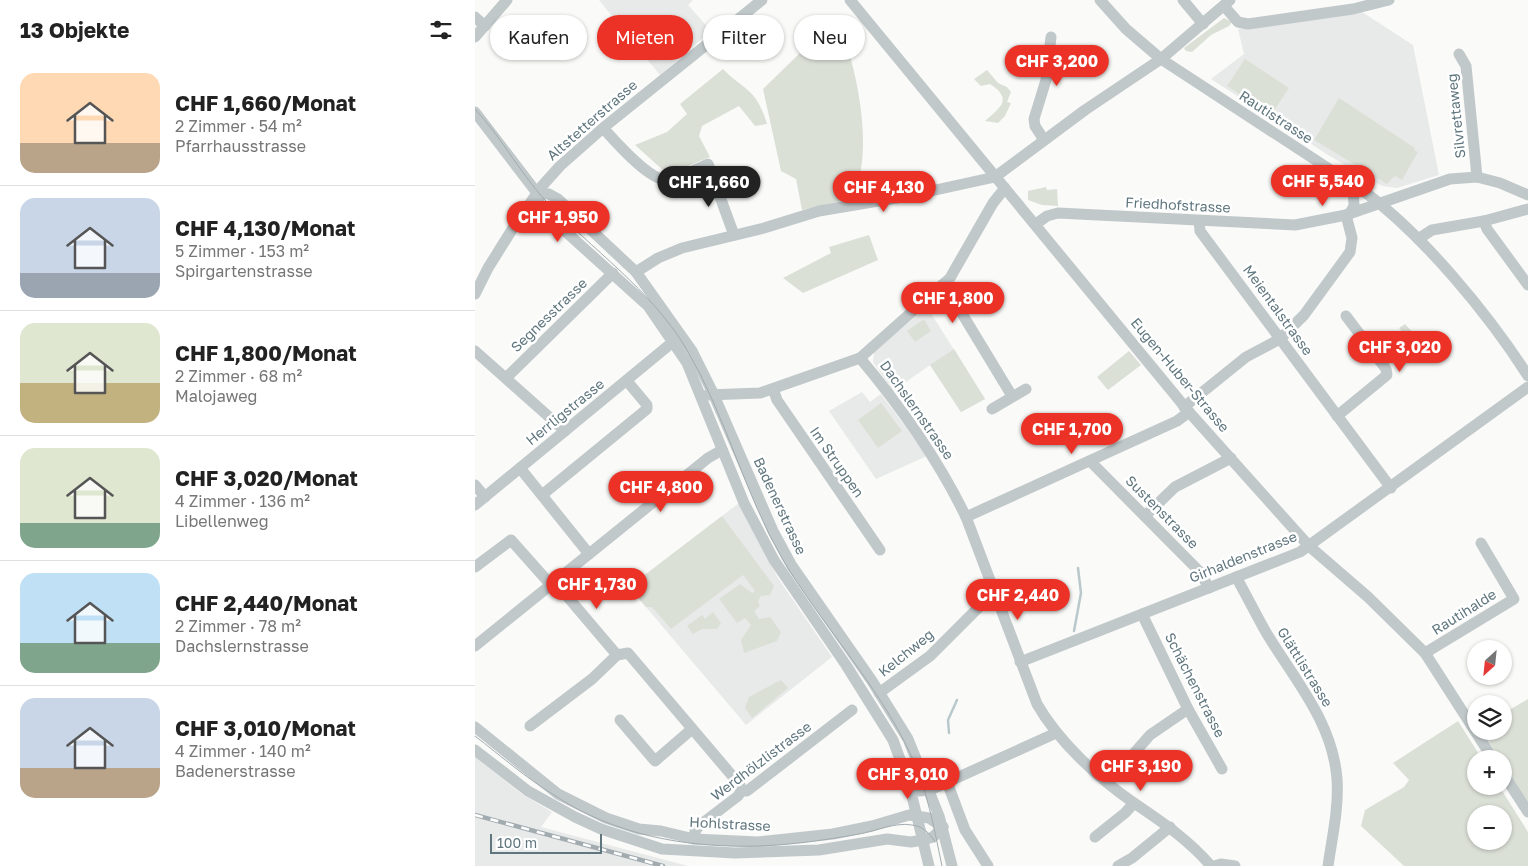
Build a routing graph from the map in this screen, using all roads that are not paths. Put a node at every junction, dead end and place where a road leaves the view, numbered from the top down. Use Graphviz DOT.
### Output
graph roads {
  1 [pos="507,0"];
  2 [pos="762,0"];
  3 [pos="851,0"];
  4 [pos="1100,0"];
  5 [pos="1183,0"];
  6 [pos="1389,0"];
  7 [pos="1227,3"];
  8 [pos="475,17"];
  9 [pos="1203,24"];
  10 [pos="485,26"];
  11 [pos="1051,37"];
  12 [pos="475,38"];
  13 [pos="1459,54"];
  14 [pos="1161,59"];
  15 [pos="475,112"];
  16 [pos="603,128"];
  17 [pos="1044,140"];
  18 [pos="995,177"];
  19 [pos="1477,177"];
  20 [pos="1353,185"];
  21 [pos="1005,188"];
  22 [pos="537,193"];
  23 [pos="1528,195"];
  24 [pos="1379,203"];
  25 [pos="1528,209"];
  26 [pos="1348,214"];
  27 [pos="1199,221"];
  28 [pos="1484,221"];
  29 [pos="1036,224"];
  30 [pos="734,235"];
  31 [pos="1419,239"];
  32 [pos="636,272"];
  33 [pos="613,273"];
  34 [pos="1528,285"];
  35 [pos="942,286"];
  36 [pos="475,294"];
  37 [pos="1346,316"];
  38 [pos="1280,339"];
  39 [pos="674,341"];
  40 [pos="475,351"];
  41 [pos="860,358"];
  42 [pos="1528,376"];
  43 [pos="506,378"];
  44 [pos="627,381"];
  45 [pos="1528,387"];
  46 [pos="773,389"];
  47 [pos="1026,389"];
  48 [pos="713,393"];
  49 [pos="701,396"];
  50 [pos="1012,396"];
  51 [pos="992,409"];
  52 [pos="1187,410"];
  53 [pos="1337,416"];
  54 [pos="565,431"];
  55 [pos="722,450"];
  56 [pos="1231,458"];
  57 [pos="1090,461"];
  58 [pos="520,468"];
  59 [pos="475,485"];
  60 [pos="1391,488"];
  61 [pos="542,495"];
  62 [pos="485,497"];
  63 [pos="475,505"];
  64 [pos="1145,516"];
  65 [pos="966,517"];
  66 [pos="1481,542"];
  67 [pos="1309,546"];
  68 [pos="880,550"];
  69 [pos="589,554"];
  70 [pos="475,567"];
  71 [pos="1236,577"];
  72 [pos="553,584"];
  73 [pos="1209,588"];
  74 [pos="994,592"];
  75 [pos="1142,614"];
  76 [pos="475,646"];
  77 [pos="1425,653"];
  78 [pos="617,655"];
  79 [pos="1020,662"];
  80 [pos="879,693"];
  81 [pos="1188,709"];
  82 [pos="852,710"];
  83 [pos="620,720"];
  84 [pos="530,726"];
  85 [pos="475,727"];
  86 [pos="692,729"];
  87 [pos="1056,733"];
  88 [pos="475,750"];
  89 [pos="1487,750"];
  90 [pos="1223,769"];
  91 [pos="947,782"];
  92 [pos="1109,782"];
  93 [pos="909,784"];
  94 [pos="1512,787"];
  95 [pos="930,790"];
  96 [pos="741,791"];
  97 [pos="1134,803"];
  98 [pos="1528,812"];
  99 [pos="916,815"];
  100 [pos="943,827"];
  101 [pos="1169,827"];
  102 [pos="1095,837"];
  103 [pos="694,839"];
  104 [pos="917,841"];
  105 [pos="927,861"];
  106 [pos="952,866"];
  107 [pos="988,866"];
  108 [pos="1118,866"];
  109 [pos="1212,866"];
  110 [pos="1235,866"];
  111 [pos="1328,866"];
  1 -- 10 [label="street"];
  2 -- 16 [label="street, Altstetterstrasse"];
  3 -- 18 [label="street, Eugen-Huber-Strasse"];
  4 -- 14 [label="street, Rautistrasse"];
  5 -- 9 [label="street"];
  6 -- 7 [label="street"];
  7 -- 9 [label="street"];
  8 -- 10 [label="street"];
  9 -- 14 [label="street"];
  10 -- 12 [label="street"];
  11 -- 17 [label="street"];
  13 -- 19 [label="street, Silvrettaweg"];
  14 -- 17 [label="street"];
  14 -- 20 [label="street, Rautistrasse"];
  15 -- 22 [label="street, Badenerstrasse"];
  16 -- 22 [label="street, Altstetterstrasse"];
  16 -- 30 [label="street"];
  17 -- 18 [label="street"];
  18 -- 21 [label="street, Eugen-Huber-Strasse"];
  18 -- 30 [label="street"];
  19 -- 23 [label="street, Friedhofstrasse"];
  19 -- 24 [label="street, Friedhofstrasse"];
  20 -- 24 [label="street, Rautistrasse"];
  20 -- 26 [label="street"];
  21 -- 29 [label="street, Eugen-Huber-Strasse"];
  21 -- 35 [label="street"];
  22 -- 32 [label="street, Badenerstrasse"];
  22 -- 33 [label="street, Badenerstrasse"];
  22 -- 36 [label="street, Altstetterstrasse"];
  24 -- 26 [label="street, Friedhofstrasse"];
  24 -- 31 [label="street, Rautistrasse"];
  25 -- 28 [label="street"];
  26 -- 27 [label="street, Friedhofstrasse"];
  26 -- 38 [label="street"];
  27 -- 29 [label="street, Friedhofstrasse"];
  27 -- 38 [label="street, Meientalstrasse"];
  28 -- 31 [label="street"];
  28 -- 34 [label="street"];
  29 -- 52 [label="street, Eugen-Huber-Strasse"];
  30 -- 32 [label="street"];
  31 -- 42 [label="street, Rautistrasse"];
  32 -- 48 [label="street, Badenerstrasse"];
  33 -- 39 [label="street, Badenerstrasse"];
  33 -- 43 [label="street, Segnesstrasse"];
  35 -- 41 [label="street"];
  35 -- 50 [label="street"];
  37 -- 53 [label="street"];
  38 -- 52 [label="street"];
  38 -- 53 [label="street, Meientalstrasse"];
  39 -- 44 [label="street, Herrligstrasse"];
  39 -- 49 [label="street, Badenerstrasse"];
  40 -- 43 [label="street"];
  41 -- 46 [label="street"];
  41 -- 65 [label="street, Dachslernstrasse"];
  43 -- 54 [label="street"];
  44 -- 54 [label="street, Herrligstrasse"];
  44 -- 61 [label="street"];
  45 -- 60 [label="street, Girhaldenstrasse"];
  46 -- 48 [label="street"];
  46 -- 68 [label="street, Im Struppen"];
  47 -- 50 [label="street"];
  48 -- 49 [label="street"];
  48 -- 80 [label="street, Badenerstrasse"];
  49 -- 55 [label="street, Badenerstrasse"];
  50 -- 51 [label="street"];
  52 -- 56 [label="street, Eugen-Huber-Strasse"];
  52 -- 57 [label="street"];
  53 -- 60 [label="street, Meientalstrasse"];
  54 -- 58 [label="street, Herrligstrasse"];
  55 -- 69 [label="street"];
  55 -- 93 [label="street, Badenerstrasse"];
  56 -- 64 [label="street"];
  56 -- 67 [label="street, Eugen-Huber-Strasse"];
  57 -- 64 [label="street, Sustenstrasse"];
  57 -- 65 [label="street"];
  58 -- 61 [label="street"];
  58 -- 62 [label="street, Herrligstrasse"];
  59 -- 62 [label="street"];
  60 -- 67 [label="street, Girhaldenstrasse"];
  61 -- 69 [label="street"];
  62 -- 63 [label="street, Herrligstrasse"];
  64 -- 73 [label="street, Sustenstrasse"];
  65 -- 74 [label="street, Dachslernstrasse"];
  66 -- 77 [label="street, Rautihalde"];
  67 -- 71 [label="street, Girhaldenstrasse"];
  67 -- 77 [label="street, Eugen-Huber-Strasse"];
  69 -- 72 [label="street"];
  70 -- 72 [label="street"];
  71 -- 73 [label="street, Girhaldenstrasse"];
  71 -- 111 [label="street, Glättlistrasse"];
  72 -- 76 [label="street"];
  72 -- 78 [label="street"];
  73 -- 75 [label="street, Girhaldenstrasse"];
  74 -- 79 [label="street, Dachslernstrasse"];
  74 -- 80 [label="street, Kelchweg"];
  75 -- 79 [label="street, Girhaldenstrasse"];
  75 -- 81 [label="street, Schächenstrasse"];
  77 -- 89 [label="street, Eugen-Huber-Strasse"];
  78 -- 84 [label="street"];
  78 -- 86 [label="street"];
  79 -- 87 [label="street, Dachslernstrasse"];
  80 -- 95 [label="street, Badenerstrasse"];
  81 -- 90 [label="street, Schächenstrasse"];
  81 -- 92 [label="street"];
  82 -- 96 [label="street, Werdhölzlistrasse"];
  83 -- 86 [label="street"];
  85 -- 103 [label="street, Hohlstrasse"];
  86 -- 96 [label="street"];
  87 -- 91 [label="street"];
  87 -- 92 [label="street, Dachslernstrasse"];
  88 -- 104 [label="street, Hohlstrasse"];
  91 -- 95 [label="street"];
  91 -- 107 [label="street"];
  92 -- 97 [label="street, Dachslernstrasse"];
  93 -- 95 [label="street"];
  93 -- 99 [label="street, Badenerstrasse"];
  94 -- 98 [label="street"];
  95 -- 100 [label="street, Badenerstrasse"];
  96 -- 103 [label="street, Werdhölzlistrasse"];
  97 -- 101 [label="street, Dachslernstrasse"];
  97 -- 102 [label="street"];
  99 -- 100 [label="street"];
  99 -- 103 [label="street, Hohlstrasse"];
  99 -- 104 [label="street, Badenerstrasse"];
  100 -- 104 [label="street"];
  100 -- 106 [label="street, Badenerstrasse"];
  101 -- 108 [label="street"];
  101 -- 109 [label="street, Dachslernstrasse"];
  104 -- 105 [label="street"];
  109 -- 110 [label="street"];
}
